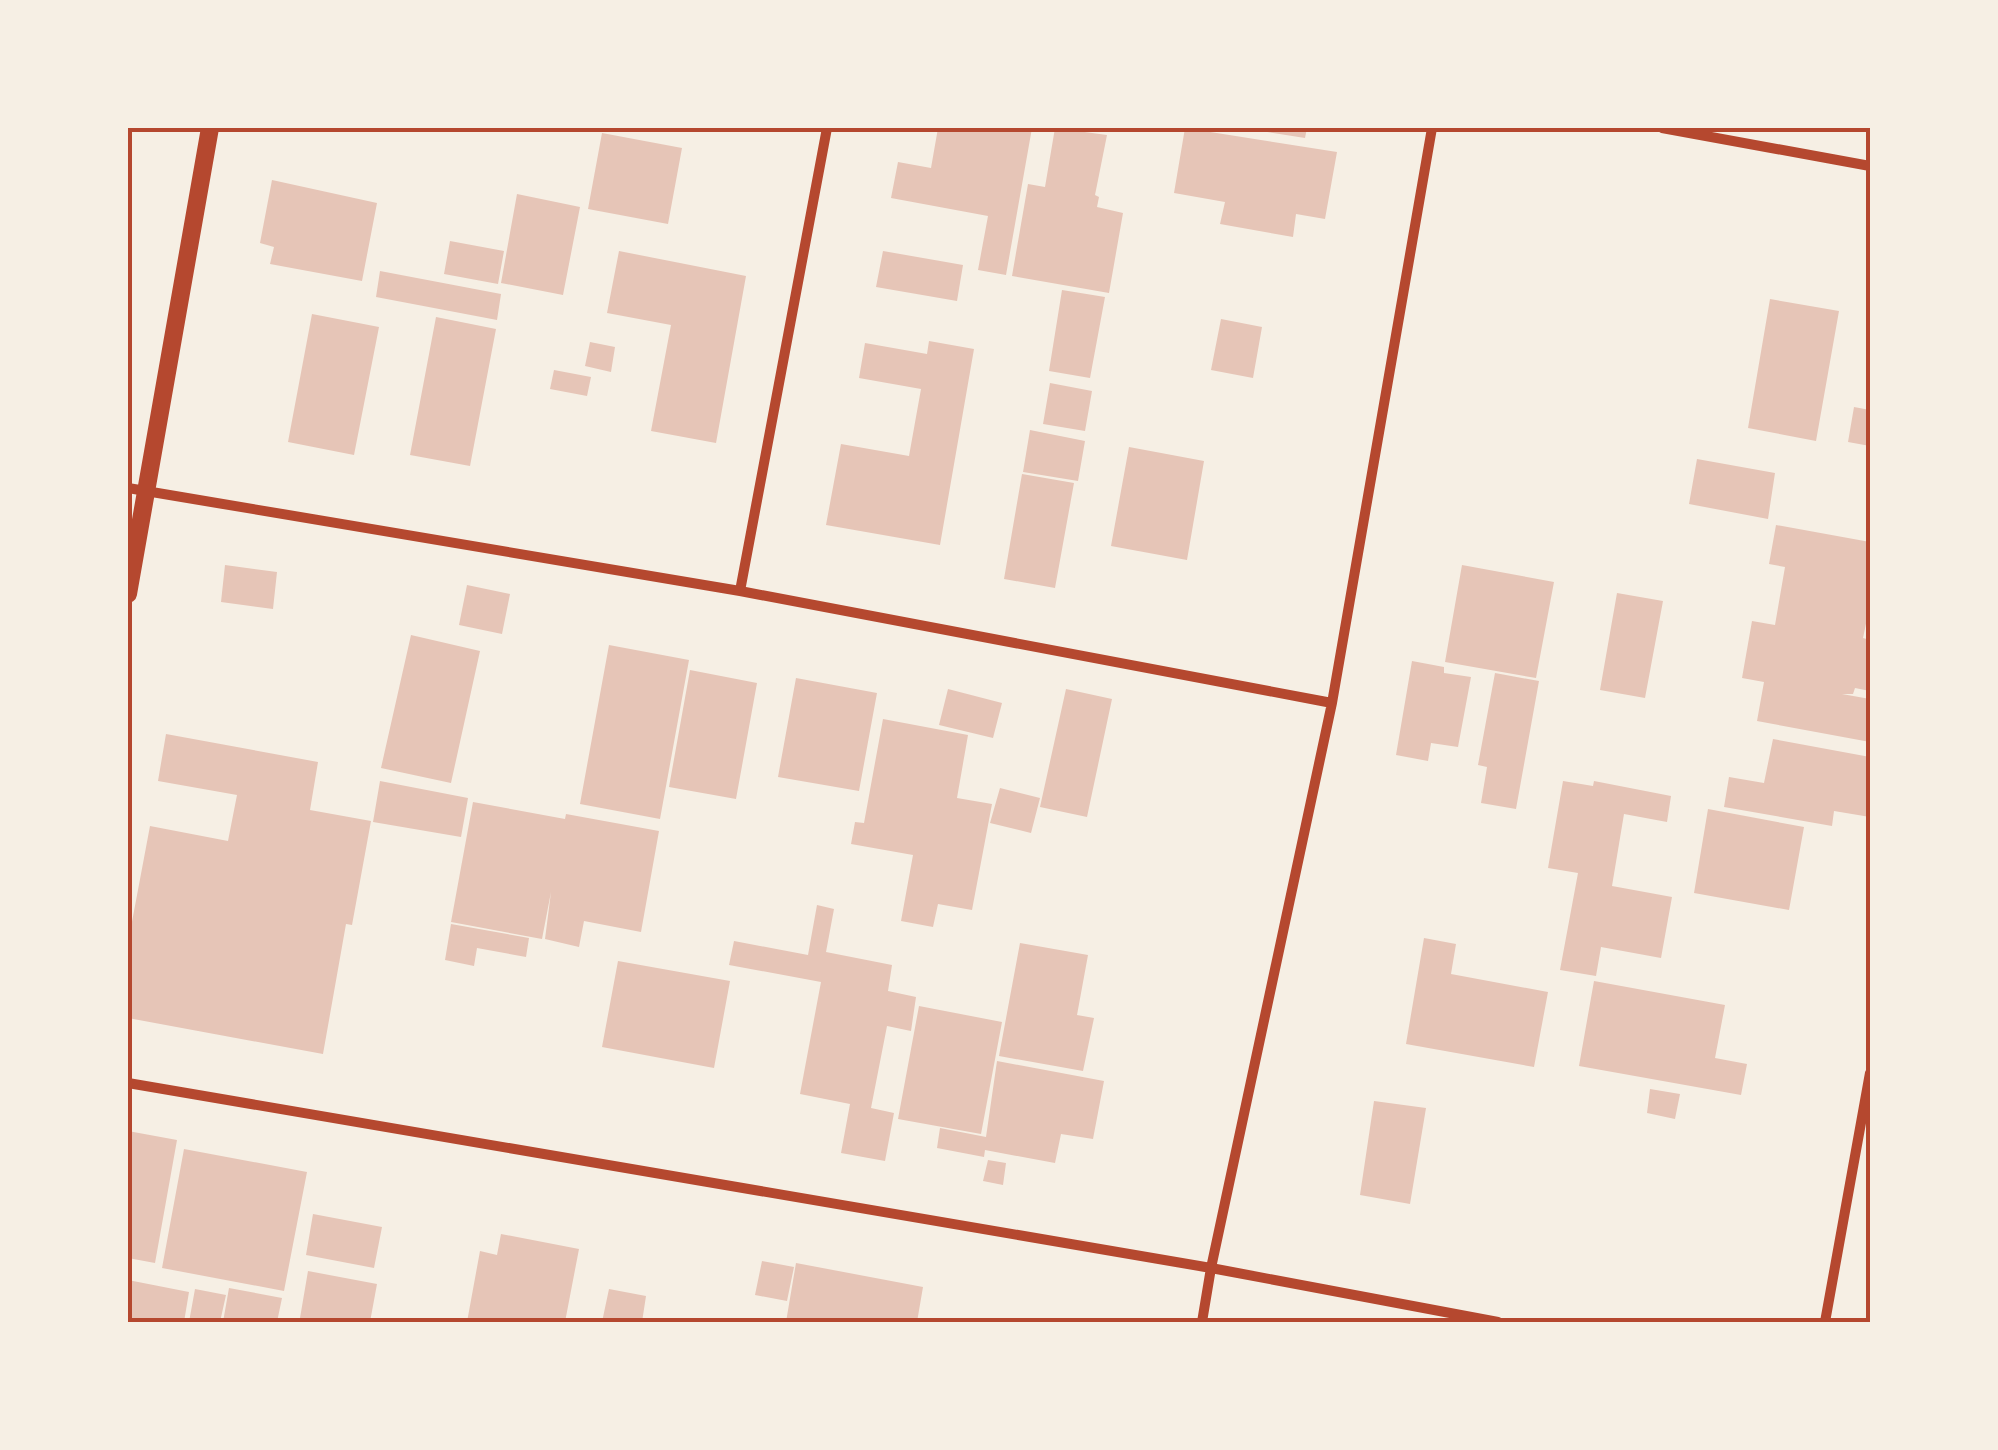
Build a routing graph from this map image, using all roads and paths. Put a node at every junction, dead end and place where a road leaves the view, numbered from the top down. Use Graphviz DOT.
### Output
graph roads {
  1 [pos="210,128"];
  2 [pos="826,128"];
  3 [pos="1432,128"];
  4 [pos="1662,128"];
  5 [pos="1870,166"];
  6 [pos="137,490"];
  7 [pos="740,591"];
  8 [pos="128,594"];
  9 [pos="1332,703"];
  10 [pos="1870,1073"];
  11 [pos="128,1083"];
  12 [pos="1868,1099"];
  13 [pos="1211,1268"];
  14 [pos="1202,1322"];
  15 [pos="1498,1322"];
  16 [pos="1824,1322"];
  1 -- 6 [label="street"];
  2 -- 7 [label="street"];
  3 -- 9 [label="street"];
  4 -- 5 [label="street"];
  6 -- 7 [label="street"];
  6 -- 8 [label="street"];
  7 -- 9 [label="street"];
  9 -- 13 [label="street"];
  10 -- 12 [label="street"];
  11 -- 13 [label="street"];
  12 -- 16 [label="street"];
  13 -- 14 [label="street"];
  13 -- 15 [label="street"];
}
